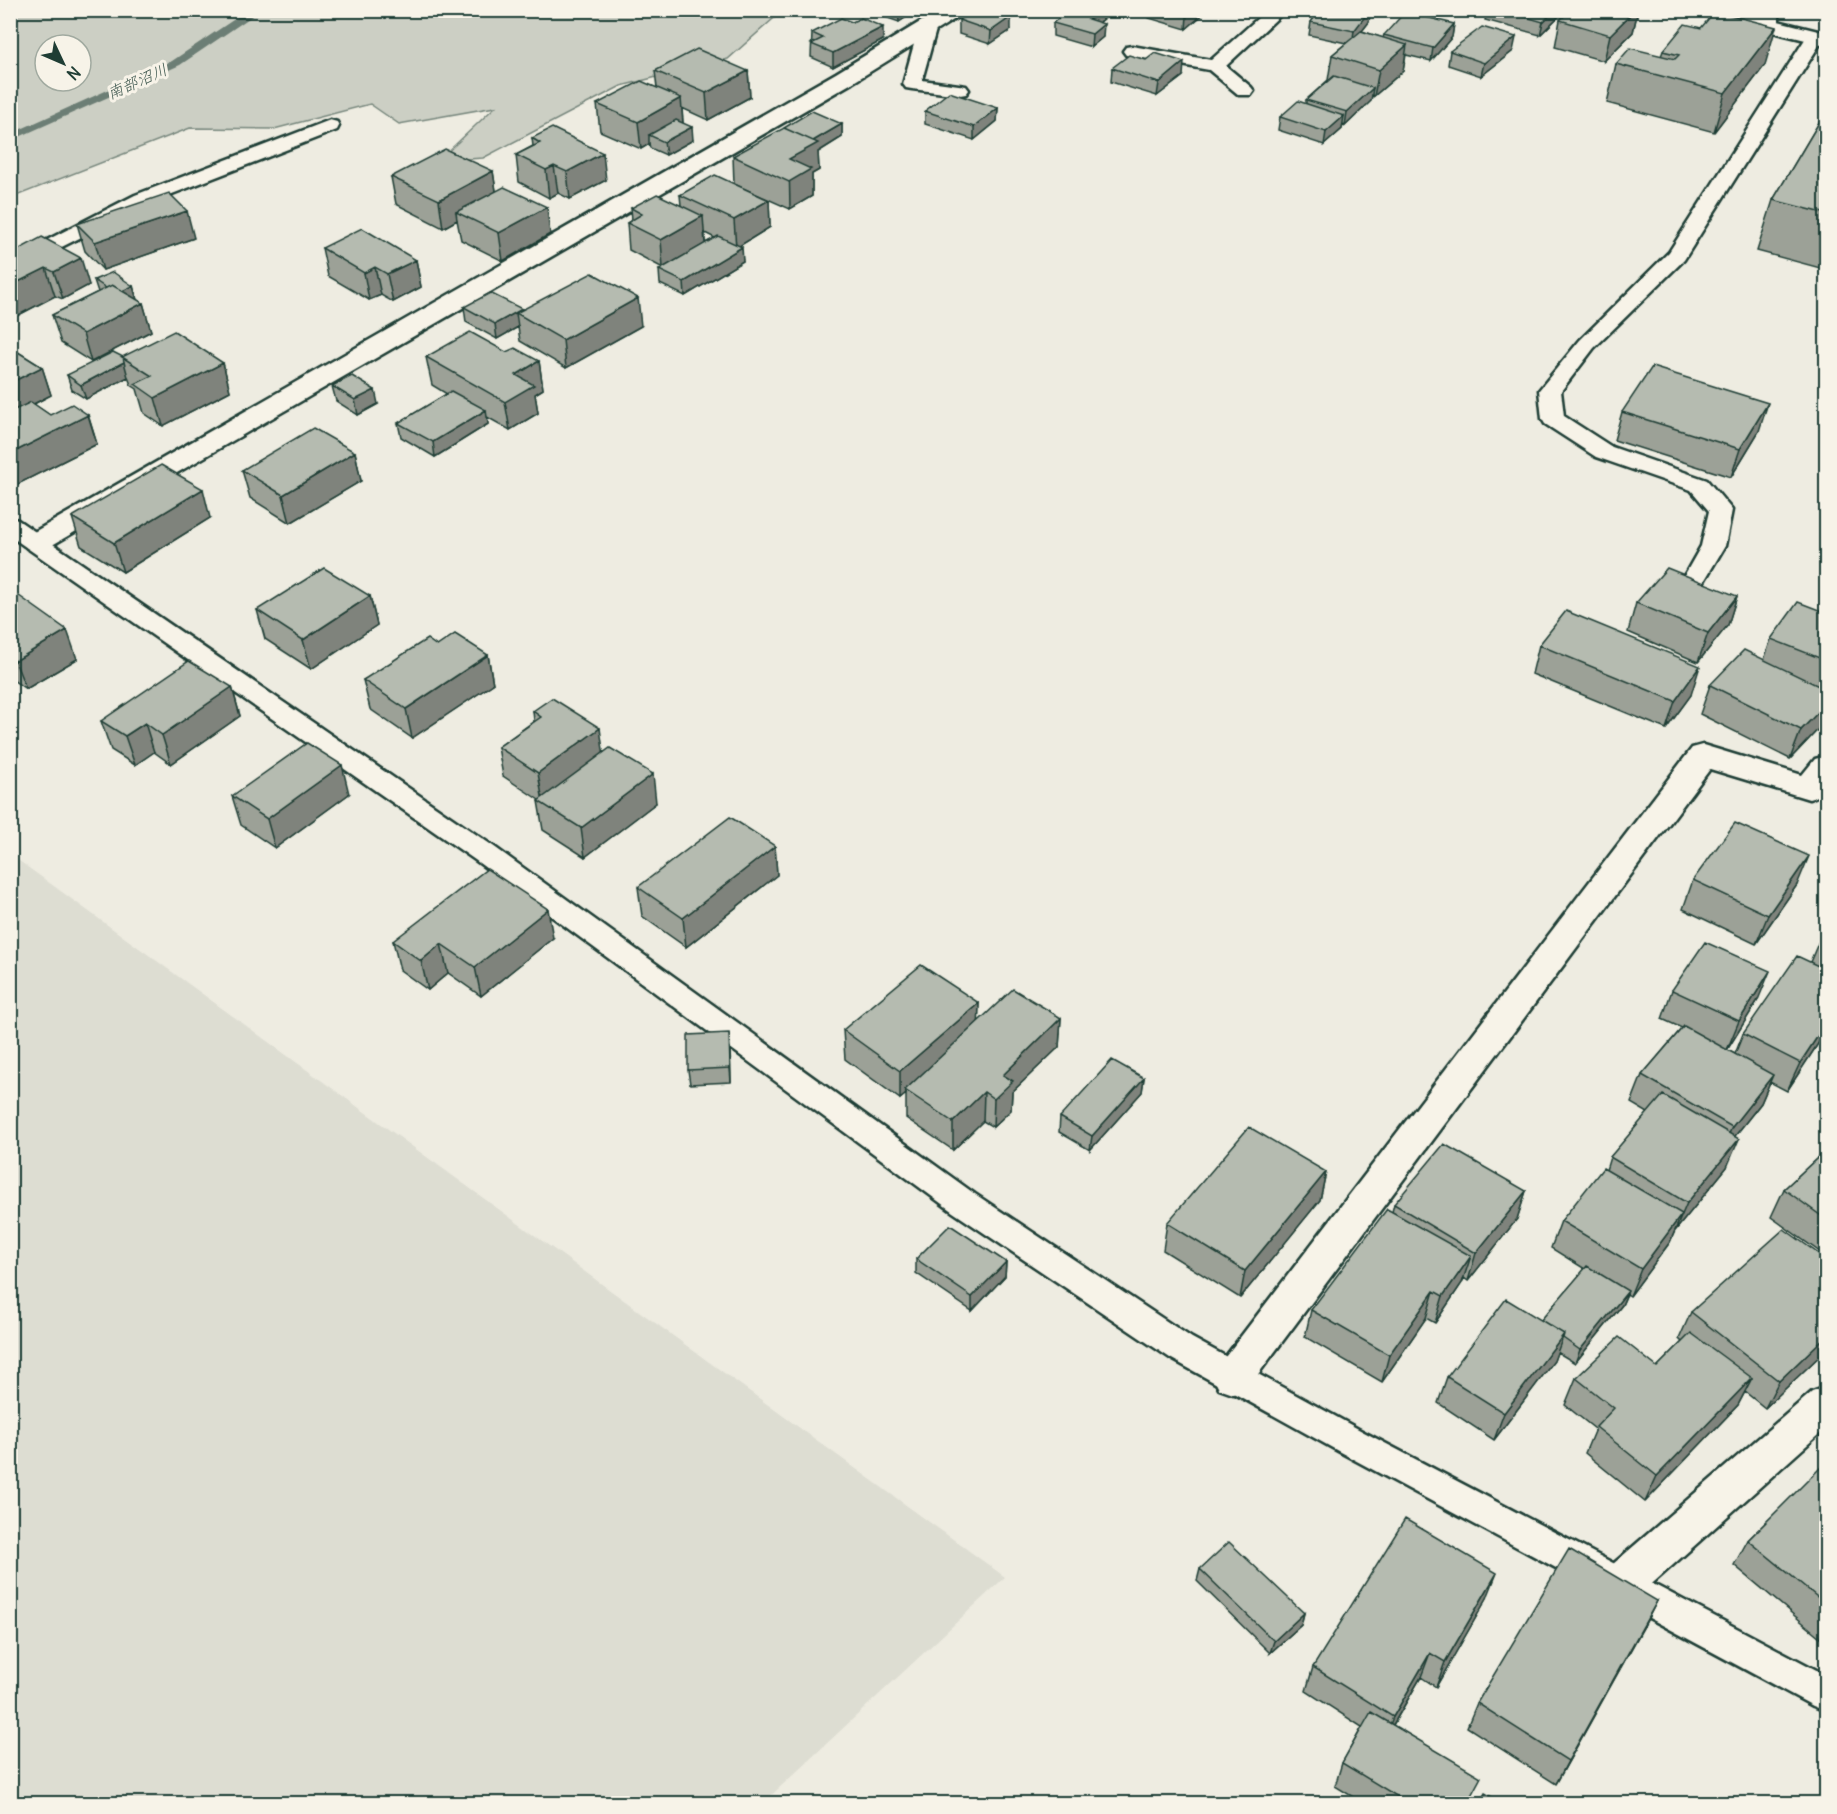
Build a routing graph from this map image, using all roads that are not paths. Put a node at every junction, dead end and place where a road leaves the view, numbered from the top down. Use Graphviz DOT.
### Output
graph roads {
  1 [pos="956,10"];
  2 [pos="1278,10"];
  3 [pos="1706,10"];
  4 [pos="1768,18"];
  5 [pos="928,26"];
  6 [pos="1821,38"];
  7 [pos="1132,51"];
  8 [pos="1215,66"];
  9 [pos="960,90"];
  10 [pos="1245,91"];
  11 [pos="330,126"];
  12 [pos="10,267"];
  13 [pos="10,525"];
  14 [pos="36,542"];
  15 [pos="1692,583"];
  16 [pos="1821,784"];
  17 [pos="1233,1377"];
  18 [pos="1827,1404"];
  19 [pos="1620,1585"];
  20 [pos="1827,1694"];
  1 -- 5 [label="street"];
  2 -- 8 [label="lane"];
  3 -- 4 [label="street"];
  4 -- 6 [label="street"];
  5 -- 9 [label="lane"];
  5 -- 14 [label="street"];
  6 -- 15 [label="lane"];
  7 -- 8 [label="lane"];
  8 -- 10 [label="lane"];
  11 -- 12 [label="lane"];
  13 -- 14 [label="lane"];
  14 -- 17 [label="lane"];
  16 -- 17 [label="street"];
  17 -- 19 [label="lane"];
  18 -- 19 [label="street"];
  19 -- 20 [label="lane"];
}
